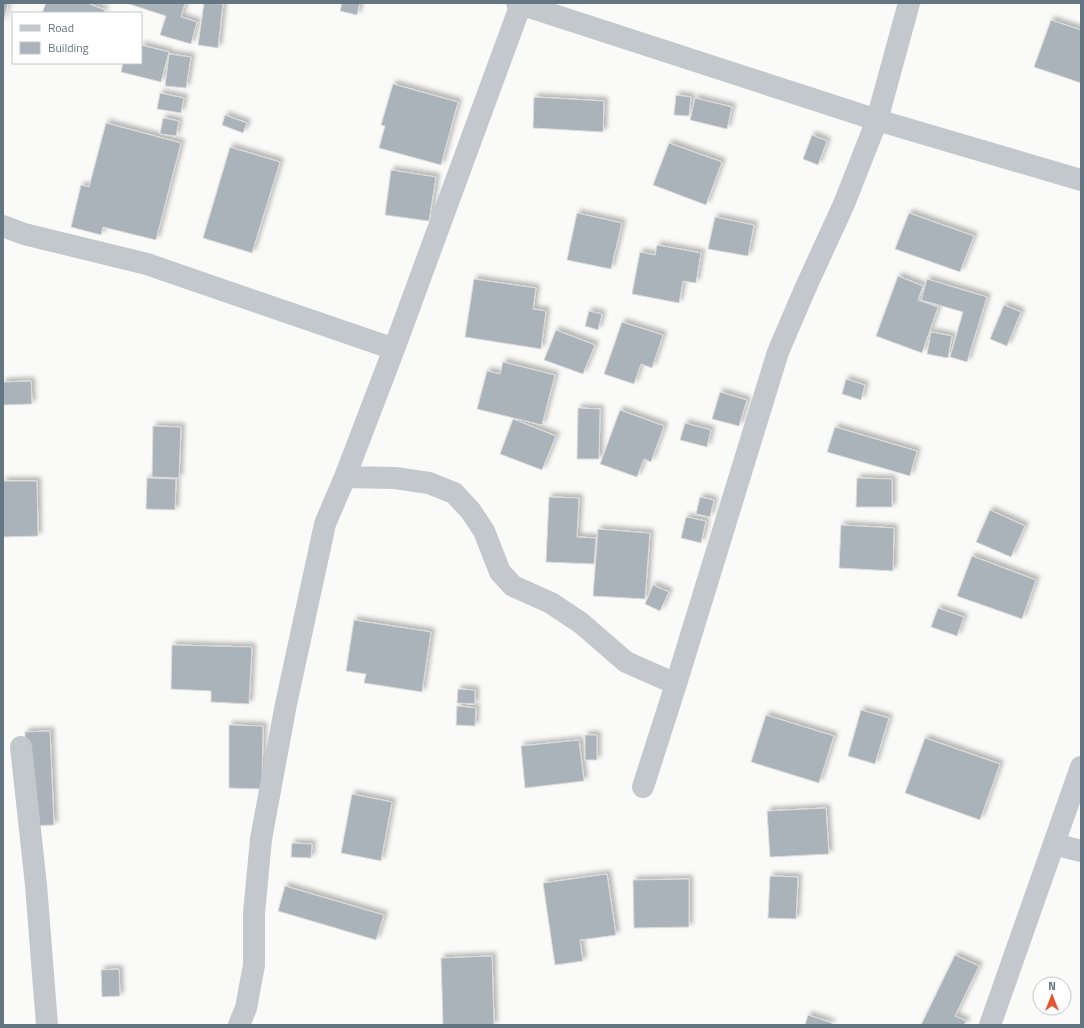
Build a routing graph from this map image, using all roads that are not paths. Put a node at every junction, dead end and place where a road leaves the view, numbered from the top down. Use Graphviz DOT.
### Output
graph roads {
  1 [pos="909,3"];
  2 [pos="519,4"];
  3 [pos="562,10"];
  4 [pos="877,120"];
  5 [pos="1081,180"];
  6 [pos="3,226"];
  7 [pos="394,349"];
  8 [pos="345,477"];
  9 [pos="676,684"];
  10 [pos="21,747"];
  11 [pos="1081,767"];
  12 [pos="643,787"];
  13 [pos="1054,844"];
  14 [pos="1081,851"];
  15 [pos="48,1025"];
  16 [pos="239,1025"];
  17 [pos="990,1025"];
  1 -- 4 [label="street"];
  2 -- 3 [label="street"];
  2 -- 7 [label="street"];
  3 -- 4 [label="street"];
  4 -- 5 [label="street"];
  4 -- 9 [label="street"];
  6 -- 7 [label="street"];
  7 -- 8 [label="street"];
  8 -- 9 [label="street"];
  8 -- 16 [label="street"];
  9 -- 12 [label="street"];
  10 -- 15 [label="street"];
  11 -- 13 [label="street"];
  13 -- 14 [label="street"];
  13 -- 17 [label="street"];
}
